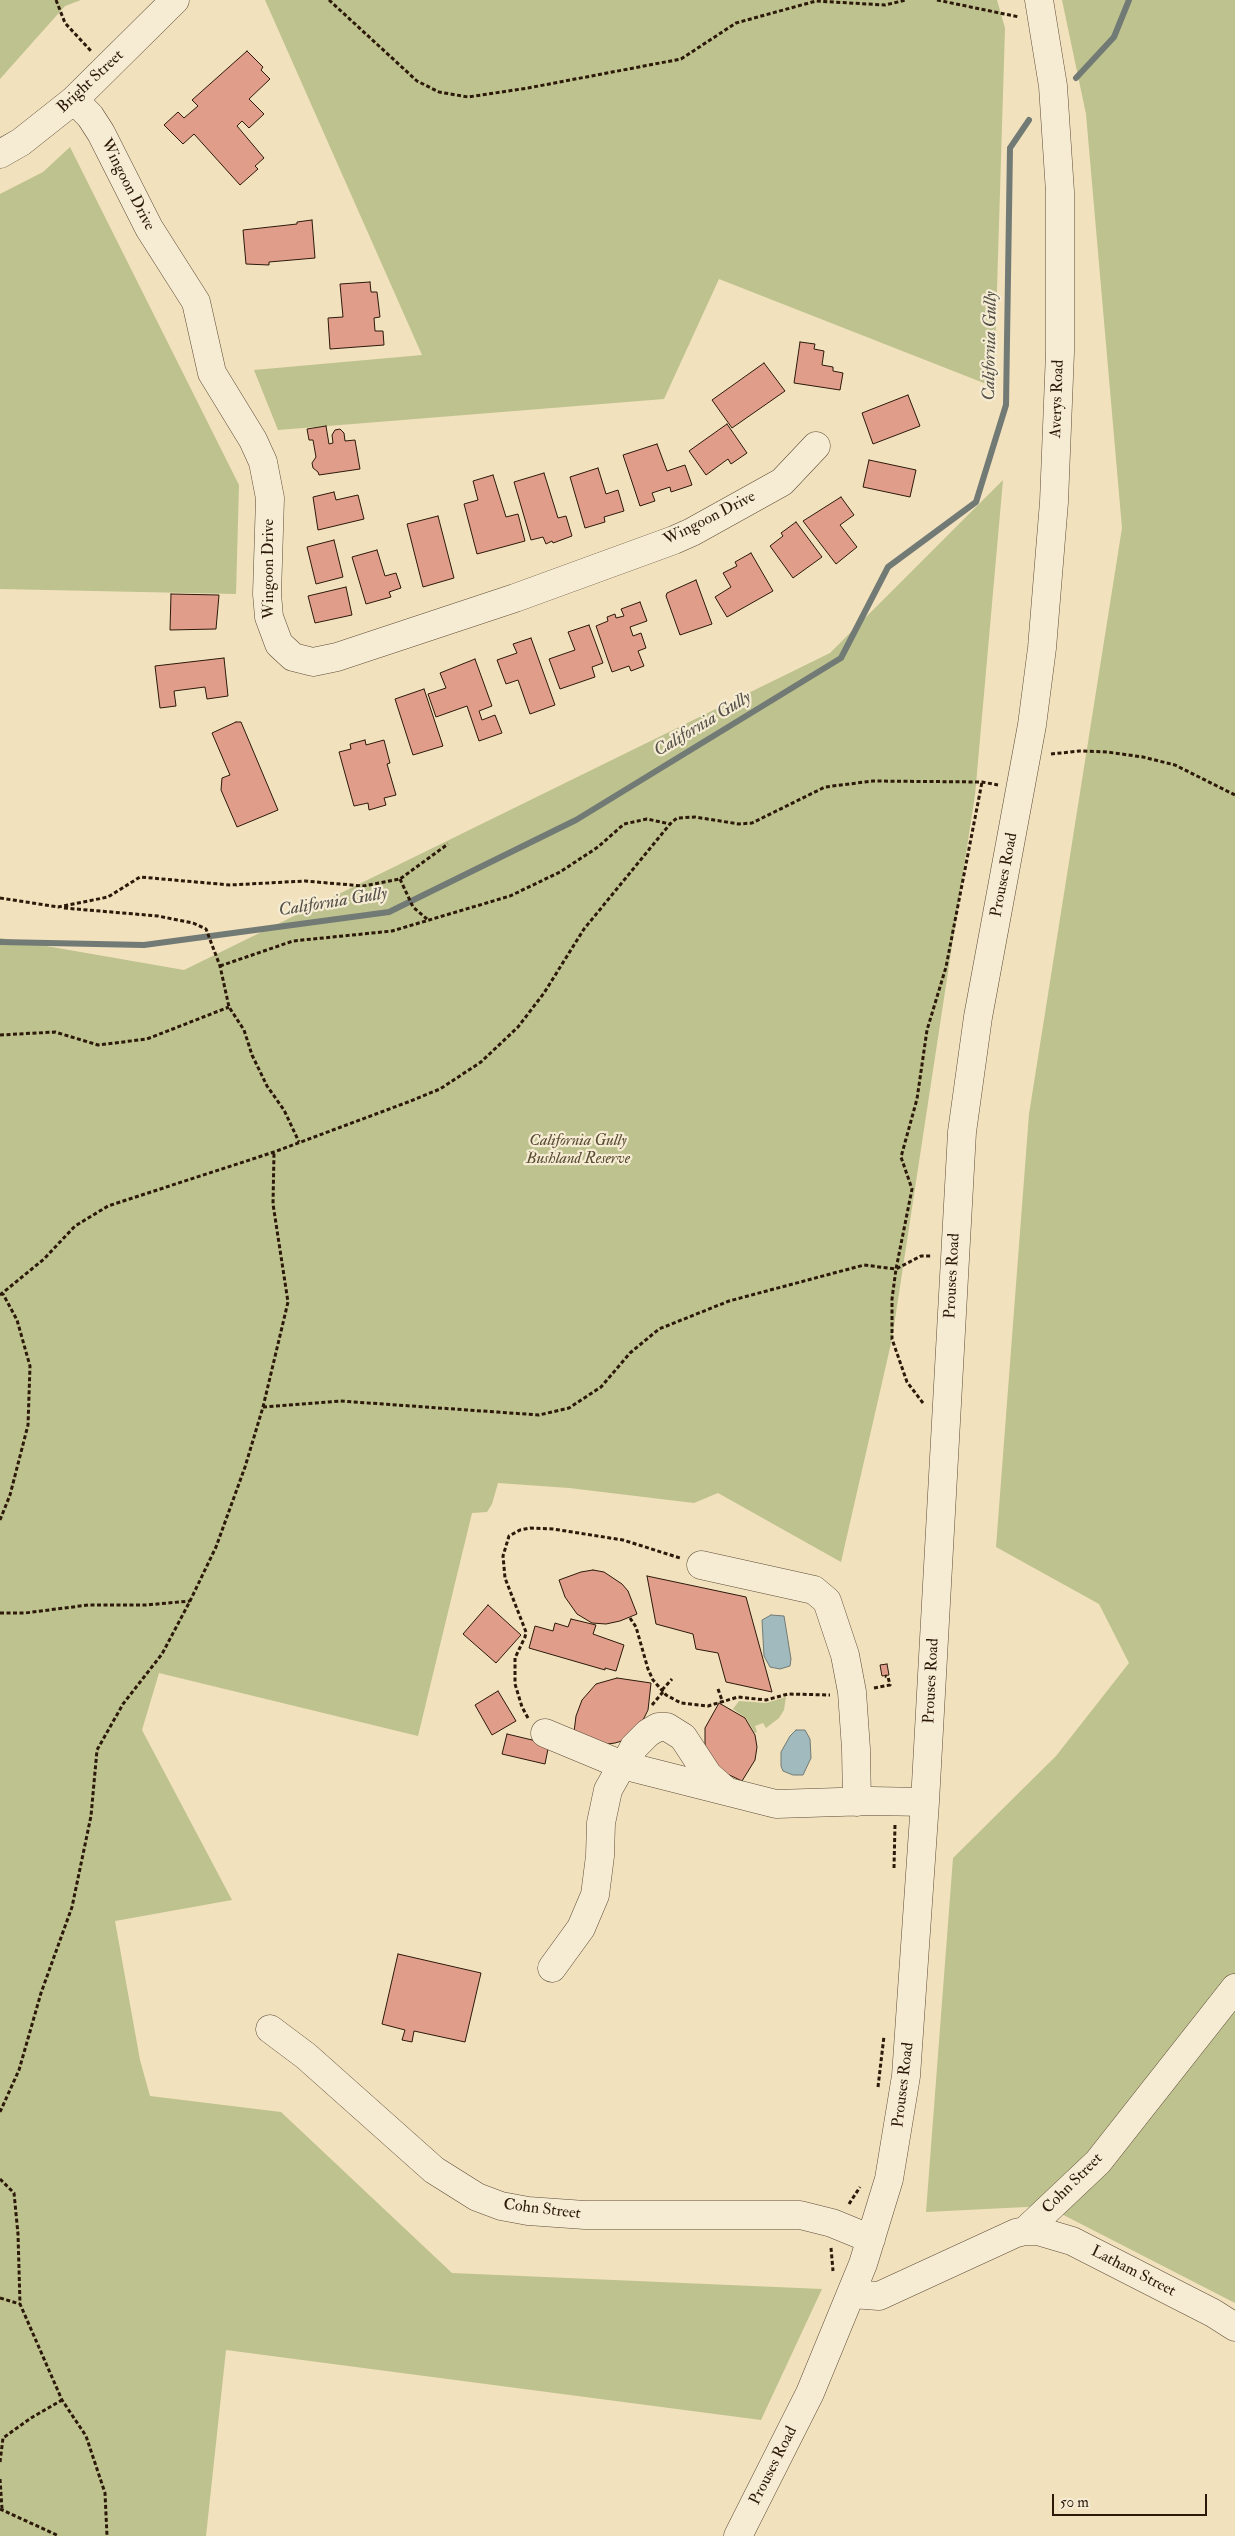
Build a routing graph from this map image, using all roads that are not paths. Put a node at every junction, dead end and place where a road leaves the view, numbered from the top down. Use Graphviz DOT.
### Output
graph roads {
  1 [pos="175,0"];
  2 [pos="1041,10"];
  3 [pos="74,100"];
  4 [pos="0,154"];
  5 [pos="816,446"];
  6 [pos="1020,793"];
  7 [pos="701,1565"];
  8 [pos="545,1733"];
  9 [pos="623,1766"];
  10 [pos="730,1793"];
  11 [pos="857,1802"];
  12 [pos="925,1802"];
  13 [pos="552,1968"];
  14 [pos="1235,1988"];
  15 [pos="270,2028"];
  16 [pos="1025,2231"];
  17 [pos="871,2239"];
  18 [pos="852,2294"];
  19 [pos="1235,2327"];
  20 [pos="738,2536"];
  1 -- 3 [label="street, Bright Street"];
  2 -- 6 [label="street, Averys Road"];
  3 -- 4 [label="street, Bright Street"];
  3 -- 5 [label="street, Wingoon Drive"];
  6 -- 12 [label="street, Prouses Road"];
  7 -- 11 [label="street"];
  8 -- 9 [label="street"];
  9 -- 10 [label="street"];
  9 -- 10 [label="street"];
  9 -- 13 [label="street"];
  10 -- 11 [label="street"];
  11 -- 12 [label="street"];
  12 -- 17 [label="street, Prouses Road"];
  14 -- 16 [label="street, Cohn Street"];
  15 -- 17 [label="street, Cohn Street"];
  16 -- 18 [label="street, Cohn Street"];
  16 -- 19 [label="street, Latham Street"];
  17 -- 18 [label="street, Prouses Road"];
  18 -- 20 [label="street, Prouses Road"];
}
